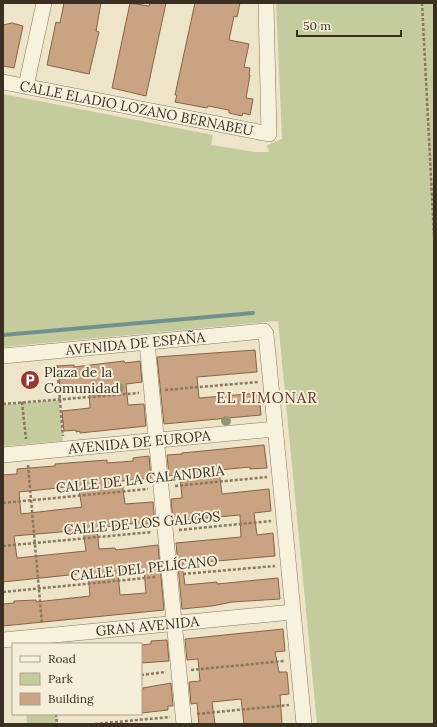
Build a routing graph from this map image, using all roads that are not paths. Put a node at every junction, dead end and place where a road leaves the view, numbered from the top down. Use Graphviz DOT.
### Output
graph roads {
  1 [pos="44,3"];
  2 [pos="266,3"];
  3 [pos="3,82"];
  4 [pos="26,86"];
  5 [pos="147,343"];
  6 [pos="3,356"];
  7 [pos="275,429"];
  8 [pos="156,440"];
  9 [pos="3,455"];
  10 [pos="292,612"];
  11 [pos="174,624"];
  12 [pos="3,640"];
  13 [pos="184,724"];
  14 [pos="304,724"];
  1 -- 4 [label="street"];
  2 -- 4 [label="street, CALLE ELADIO LOZANO BERNABEU"];
  3 -- 4 [label="street, CALLE ELADIO LOZANO BERNABEU"];
  5 -- 6 [label="street, AVENIDA DE ESPAÑA"];
  5 -- 7 [label="street, AVENIDA DE ESPAÑA"];
  5 -- 8 [label="street"];
  7 -- 8 [label="street, AVENIDA DE EUROPA"];
  7 -- 10 [label="street"];
  8 -- 9 [label="street, AVENIDA DE EUROPA"];
  8 -- 11 [label="street"];
  10 -- 11 [label="street, GRAN AVENIDA"];
  10 -- 14 [label="street"];
  11 -- 12 [label="street, GRAN AVENIDA"];
  11 -- 13 [label="street"];
}
